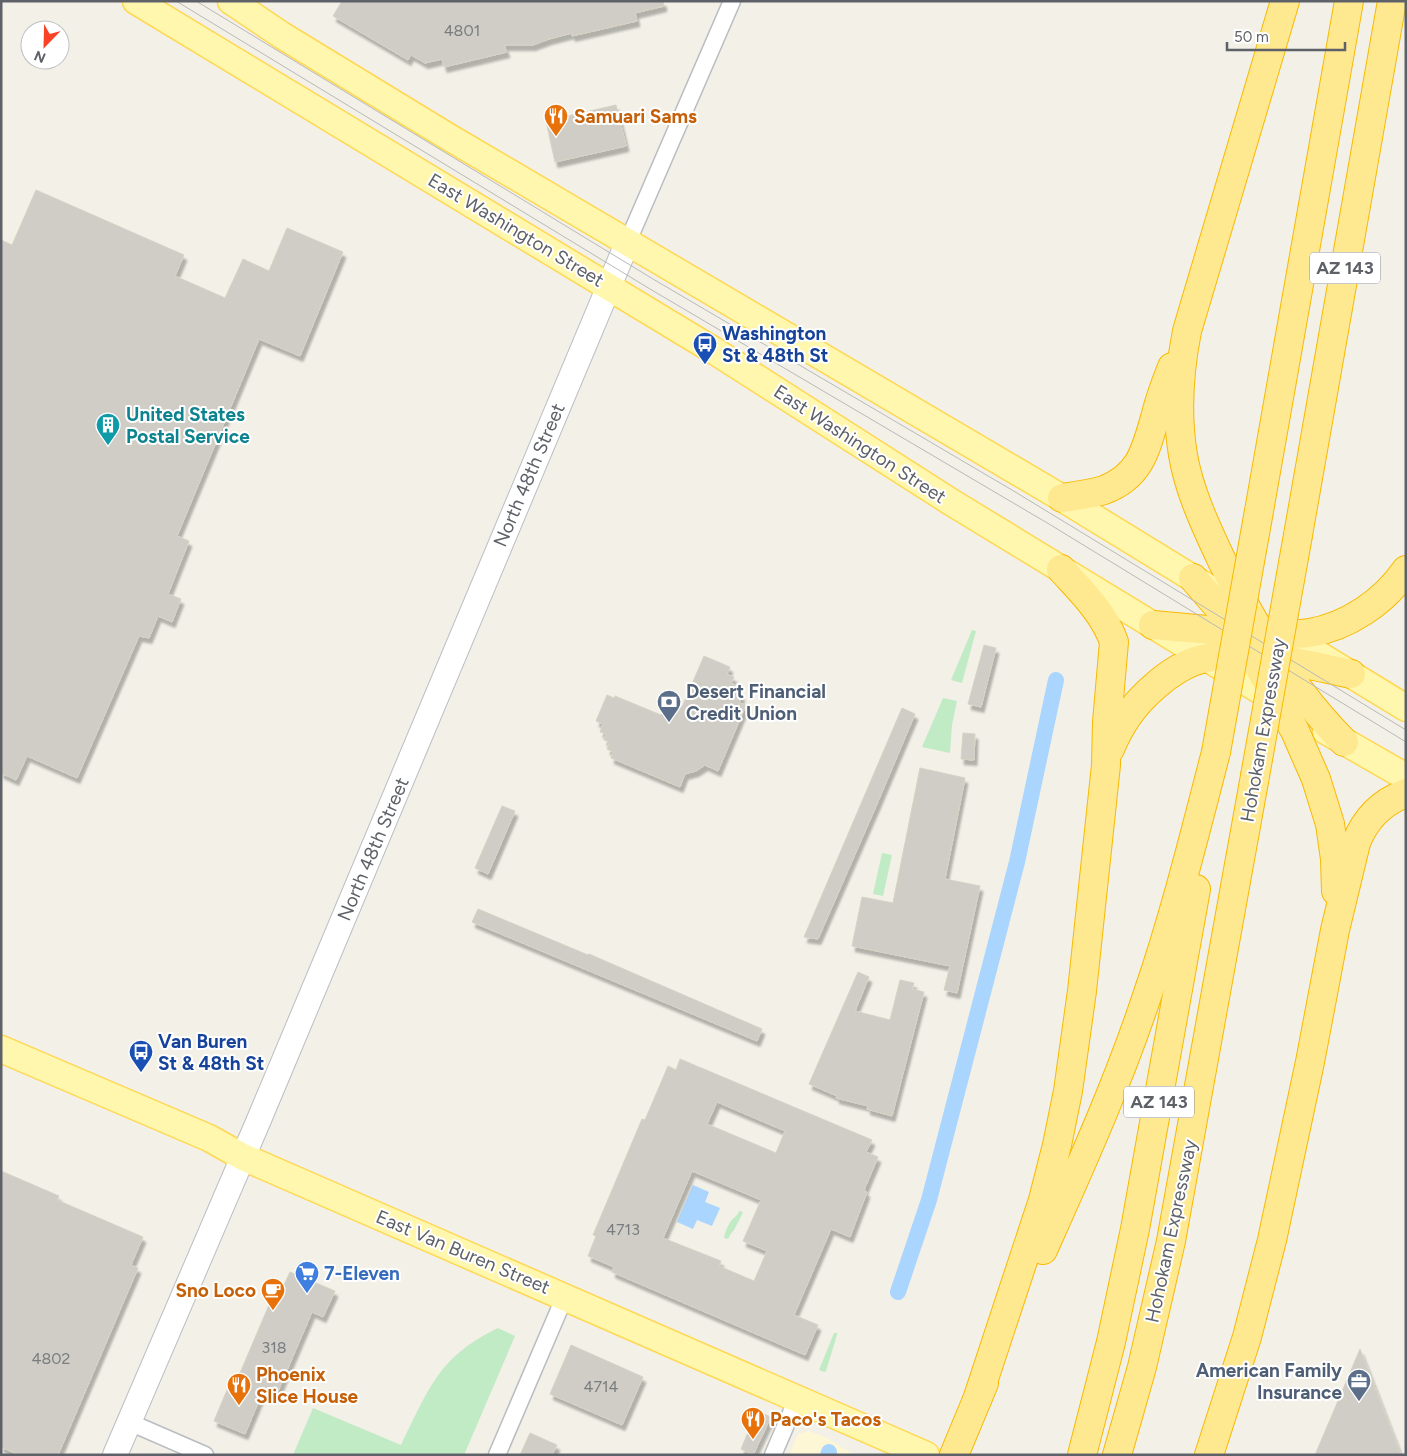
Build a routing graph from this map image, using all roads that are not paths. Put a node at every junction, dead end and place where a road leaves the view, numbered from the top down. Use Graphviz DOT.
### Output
graph roads {
  1 [pos="136,1"];
  2 [pos="231,1"];
  3 [pos="732,1"];
  4 [pos="1285,1"];
  5 [pos="1349,1"];
  6 [pos="1392,1"];
  7 [pos="628,241"];
  8 [pos="608,286"];
  9 [pos="1187,331"];
  10 [pos="1062,498"];
  11 [pos="1061,569"];
  12 [pos="1406,570"];
  13 [pos="1192,578"];
  14 [pos="1153,625"];
  15 [pos="1260,638"];
  16 [pos="1207,658"];
  17 [pos="1351,674"];
  18 [pos="1277,701"];
  19 [pos="1406,708"];
  20 [pos="1344,742"];
  21 [pos="1216,752"];
  22 [pos="1106,765"];
  23 [pos="1406,777"];
  24 [pos="1406,793"];
  25 [pos="1335,930"];
  26 [pos="1,1049"];
  27 [pos="243,1157"];
  28 [pos="565,1296"];
  29 [pos="1156,1312"];
  30 [pos="797,1399"];
  31 [pos="976,1400"];
  32 [pos="129,1422"];
  33 [pos="1083,1452"];
  34 [pos="115,1455"];
  35 [pos="206,1455"];
  36 [pos="497,1455"];
  37 [pos="773,1455"];
  38 [pos="926,1455"];
  39 [pos="954,1455"];
  40 [pos="1117,1455"];
  41 [pos="1133,1455"];
  42 [pos="1209,1455"];
  1 -- 8 [label="main road, East Washington Street"];
  2 -- 7 [label="main road"];
  3 -- 7 [label="street"];
  4 -- 9 [label="highway"];
  5 -- 21 [label="highway, Hohokam Expressway / AZ 143, bridge"];
  6 -- 29 [label="highway, Hohokam Expressway / AZ 143, bridge"];
  7 -- 8 [label="street, North 48th Street"];
  7 -- 10 [label="main road"];
  8 -- 11 [label="main road, East Washington Street"];
  8 -- 27 [label="street, North 48th Street"];
  9 -- 10 [label="highway"];
  9 -- 15 [label="highway"];
  10 -- 13 [label="main road"];
  11 -- 14 [label="main road, East Washington Street"];
  11 -- 22 [label="highway"];
  12 -- 15 [label="highway"];
  13 -- 15 [label="highway"];
  14 -- 15 [label="highway"];
  14 -- 16 [label="main road, East Washington Street"];
  15 -- 16 [label="highway"];
  15 -- 17 [label="highway"];
  15 -- 18 [label="highway"];
  15 -- 20 [label="highway"];
  16 -- 18 [label="main road, East Washington Street"];
  16 -- 22 [label="highway"];
  17 -- 19 [label="main road"];
  18 -- 20 [label="main road, East Washington Street"];
  18 -- 25 [label="highway"];
  20 -- 23 [label="main road, East Washington Street"];
  21 -- 31 [label="highway"];
  21 -- 33 [label="highway, Hohokam Expressway / AZ 143"];
  22 -- 31 [label="highway"];
  24 -- 25 [label="highway"];
  25 -- 42 [label="highway"];
  26 -- 27 [label="main road, East Van Buren Street"];
  27 -- 28 [label="main road, East Van Buren Street"];
  27 -- 32 [label="street, North 48th Street"];
  28 -- 30 [label="main road, East Van Buren Street"];
  28 -- 36 [label="street"];
  29 -- 40 [label="highway, Hohokam Expressway / AZ 143"];
  29 -- 41 [label="highway"];
  30 -- 37 [label="street"];
  30 -- 38 [label="main road, East Van Buren Street"];
  31 -- 39 [label="highway"];
  32 -- 34 [label="street, North 48th Street"];
  32 -- 35 [label="street"];
}
